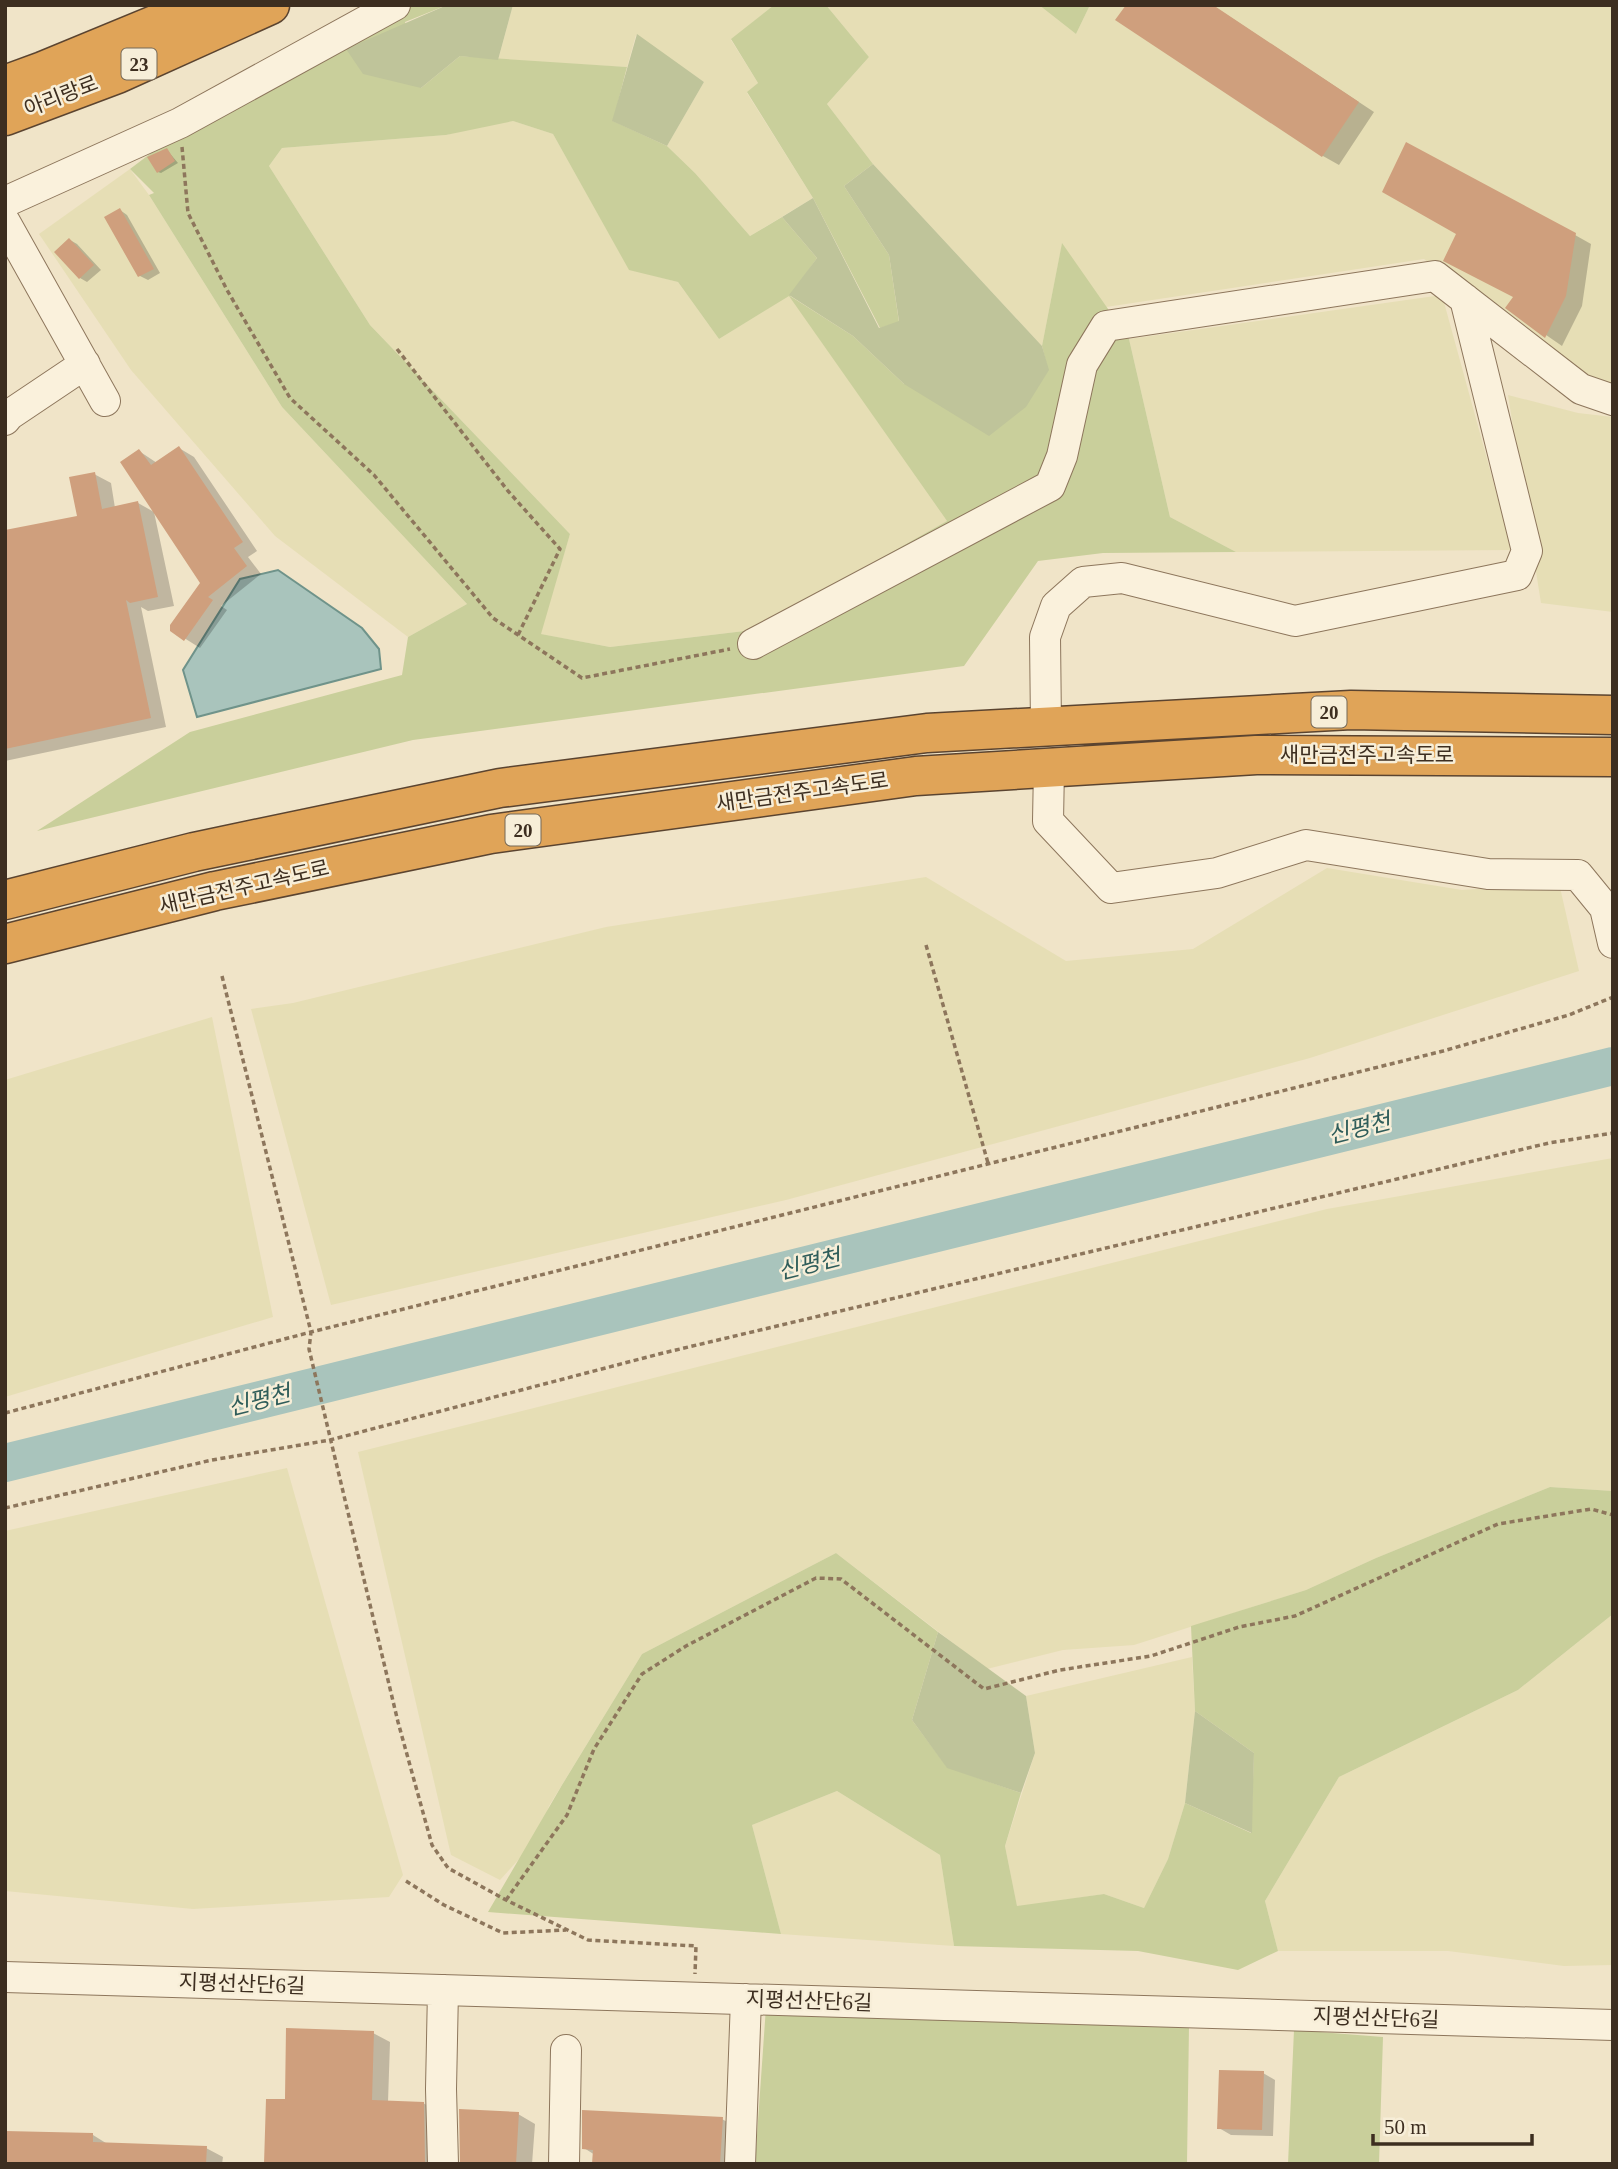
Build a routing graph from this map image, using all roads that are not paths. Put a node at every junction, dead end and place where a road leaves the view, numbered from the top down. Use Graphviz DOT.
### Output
graph roads {
  1 [pos="203,5"];
  2 [pos="270,5"];
  3 [pos="395,5"];
  4 [pos="7,112"];
  5 [pos="5,202"];
  6 [pos="5,222"];
  7 [pos="1465,299"];
  8 [pos="85,364"];
  9 [pos="1613,400"];
  10 [pos="105,401"];
  11 [pos="5,421"];
  12 [pos="753,644"];
  13 [pos="1613,715"];
  14 [pos="1046,726"];
  15 [pos="1613,757"];
  16 [pos="1049,768"];
  17 [pos="5,900"];
  18 [pos="1613,943"];
  19 [pos="5,944"];
  20 [pos="5,1977"];
  21 [pos="443,1990"];
  22 [pos="746,1999"];
  23 [pos="1613,2025"];
  24 [pos="566,2050"];
  25 [pos="443,2164"];
  26 [pos="564,2164"];
  27 [pos="740,2164"];
  1 -- 4 [label="highway, 아리랑로 / 23"];
  2 -- 4 [label="highway, 아리랑로 / 23"];
  3 -- 5 [label="street"];
  6 -- 8 [label="street"];
  7 -- 9 [label="street"];
  7 -- 12 [label="street"];
  7 -- 14 [label="street"];
  8 -- 10 [label="street"];
  8 -- 11 [label="street"];
  13 -- 14 [label="highway, 새만금전주고속도로 / 20"];
  14 -- 17 [label="highway, 새만금전주고속도로 / 20"];
  15 -- 16 [label="highway, 새만금전주고속도로 / 20"];
  16 -- 18 [label="street"];
  16 -- 19 [label="highway, 새만금전주고속도로 / 20"];
  20 -- 21 [label="street, 지평선산단6길"];
  21 -- 22 [label="street, 지평선산단6길"];
  21 -- 25 [label="street"];
  22 -- 23 [label="street, 지평선산단6길"];
  22 -- 27 [label="street"];
  24 -- 26 [label="street"];
}
